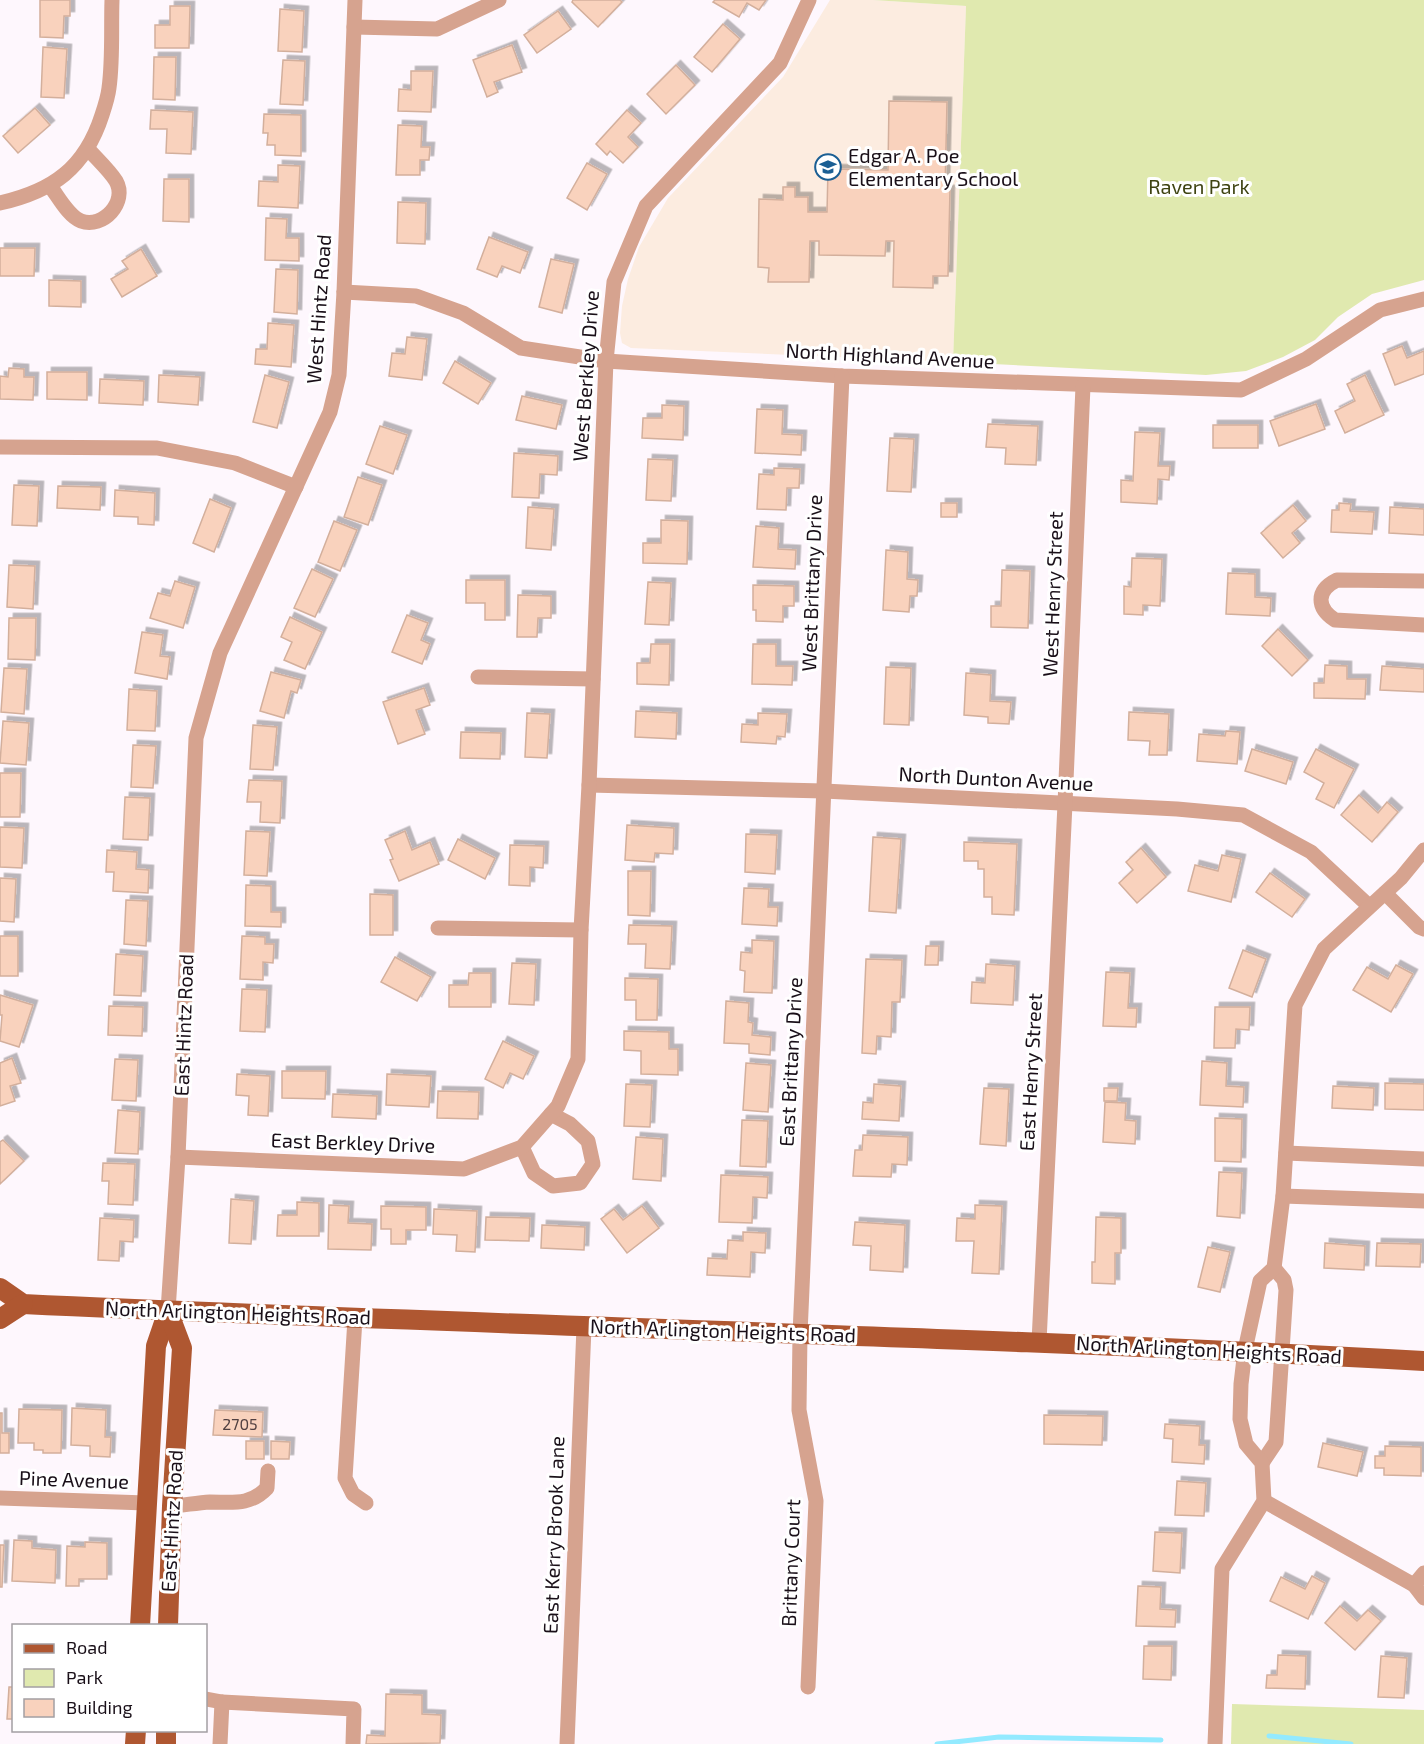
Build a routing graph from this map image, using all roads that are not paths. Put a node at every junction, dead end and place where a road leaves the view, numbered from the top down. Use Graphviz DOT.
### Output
graph roads {
  1 [pos="112,0"];
  2 [pos="355,0"];
  3 [pos="499,0"];
  4 [pos="809,0"];
  5 [pos="354,27"];
  6 [pos="88,149"];
  7 [pos="50,186"];
  8 [pos="0,203"];
  9 [pos="344,292"];
  10 [pos="1424,299"];
  11 [pos="606,361"];
  12 [pos="842,376"];
  13 [pos="1083,386"];
  14 [pos="0,447"];
  15 [pos="296,487"];
  16 [pos="1424,581"];
  17 [pos="1424,625"];
  18 [pos="478,677"];
  19 [pos="593,679"];
  20 [pos="196,738"];
  21 [pos="589,785"];
  22 [pos="824,791"];
  23 [pos="1065,804"];
  24 [pos="1424,850"];
  25 [pos="1418,870"];
  26 [pos="1385,893"];
  27 [pos="1369,906"];
  28 [pos="438,928"];
  29 [pos="1424,929"];
  30 [pos="581,930"];
  31 [pos="551,1114"];
  32 [pos="522,1147"];
  33 [pos="1286,1153"];
  34 [pos="178,1157"];
  35 [pos="1424,1159"];
  36 [pos="1283,1196"];
  37 [pos="1424,1201"];
  38 [pos="1274,1268"];
  39 [pos="0,1288"];
  40 [pos="23,1304"];
  41 [pos="168,1311"];
  42 [pos="0,1319"];
  43 [pos="355,1319"];
  44 [pos="584,1327"];
  45 [pos="800,1334"];
  46 [pos="1039,1342"];
  47 [pos="1245,1350"];
  48 [pos="1282,1352"];
  49 [pos="1424,1361"];
  50 [pos="1262,1463"];
  51 [pos="268,1471"];
  52 [pos="0,1498"];
  53 [pos="1264,1501"];
  54 [pos="147,1503"];
  55 [pos="366,1503"];
  56 [pos="172,1506"];
  57 [pos="1424,1573"];
  58 [pos="1414,1585"];
  59 [pos="1424,1598"];
  60 [pos="140,1624"];
  61 [pos="168,1624"];
  62 [pos="808,1687"];
  63 [pos="207,1699"];
  64 [pos="222,1702"];
  65 [pos="220,1744"];
  66 [pos="353,1744"];
  67 [pos="567,1744"];
  68 [pos="1215,1744"];
  1 -- 6 [label="street"];
  2 -- 5 [label="street, West Hintz Road"];
  3 -- 5 [label="street"];
  4 -- 11 [label="street, West Berkley Drive"];
  5 -- 9 [label="street, West Hintz Road"];
  6 -- 7 [label="street"];
  6 -- 7 [label="street"];
  7 -- 8 [label="street"];
  9 -- 11 [label="street, North Highland Avenue"];
  9 -- 15 [label="street, West Hintz Road"];
  10 -- 13 [label="street, North Highland Avenue"];
  11 -- 12 [label="street, North Highland Avenue"];
  11 -- 19 [label="street, West Berkley Drive"];
  12 -- 13 [label="street, North Highland Avenue"];
  12 -- 22 [label="street, West Brittany Drive"];
  13 -- 23 [label="street, West Henry Street"];
  14 -- 15 [label="street"];
  15 -- 20 [label="street, West Hintz Road"];
  16 -- 17 [label="street"];
  18 -- 19 [label="street"];
  19 -- 21 [label="street, West Berkley Drive"];
  20 -- 34 [label="street, East Hintz Road"];
  21 -- 22 [label="street, North Dunton Avenue"];
  21 -- 30 [label="street, East Berkley Drive"];
  22 -- 23 [label="street, North Dunton Avenue"];
  22 -- 45 [label="street, East Brittany Drive"];
  23 -- 27 [label="street, North Dunton Avenue"];
  23 -- 46 [label="street, East Henry Street"];
  24 -- 25 [label="street"];
  25 -- 26 [label="street"];
  26 -- 27 [label="street"];
  26 -- 29 [label="street"];
  27 -- 33 [label="street"];
  28 -- 30 [label="street"];
  30 -- 31 [label="street, East Berkley Drive"];
  31 -- 32 [label="street, East Berkley Drive"];
  31 -- 32 [label="street"];
  32 -- 34 [label="street, East Berkley Drive"];
  33 -- 35 [label="street"];
  33 -- 36 [label="street"];
  34 -- 41 [label="street, East Hintz Road"];
  36 -- 37 [label="street"];
  36 -- 38 [label="street"];
  38 -- 47 [label="street"];
  38 -- 48 [label="street"];
  39 -- 40 [label="main road"];
  40 -- 41 [label="main road, North Arlington Heights Road"];
  40 -- 42 [label="main road"];
  41 -- 43 [label="main road, North Arlington Heights Road"];
  41 -- 54 [label="main road, East Hintz Road"];
  41 -- 56 [label="main road, East Hintz Road"];
  43 -- 44 [label="main road, North Arlington Heights Road"];
  43 -- 55 [label="street"];
  44 -- 45 [label="main road, North Arlington Heights Road"];
  44 -- 67 [label="street, East Kerry Brook Lane"];
  45 -- 46 [label="main road, North Arlington Heights Road"];
  45 -- 62 [label="street, Brittany Court"];
  46 -- 47 [label="main road, North Arlington Heights Road"];
  47 -- 48 [label="main road, North Arlington Heights Road"];
  47 -- 50 [label="street"];
  48 -- 49 [label="main road, North Arlington Heights Road"];
  48 -- 50 [label="street"];
  50 -- 53 [label="street"];
  51 -- 56 [label="street"];
  52 -- 54 [label="street, Pine Avenue"];
  53 -- 58 [label="street"];
  53 -- 68 [label="street"];
  54 -- 60 [label="main road, East Hintz Road"];
  56 -- 61 [label="main road, East Hintz Road"];
  57 -- 58 [label="street"];
  58 -- 59 [label="street"];
  63 -- 64 [label="street"];
  64 -- 65 [label="street"];
  64 -- 66 [label="street"];
}
